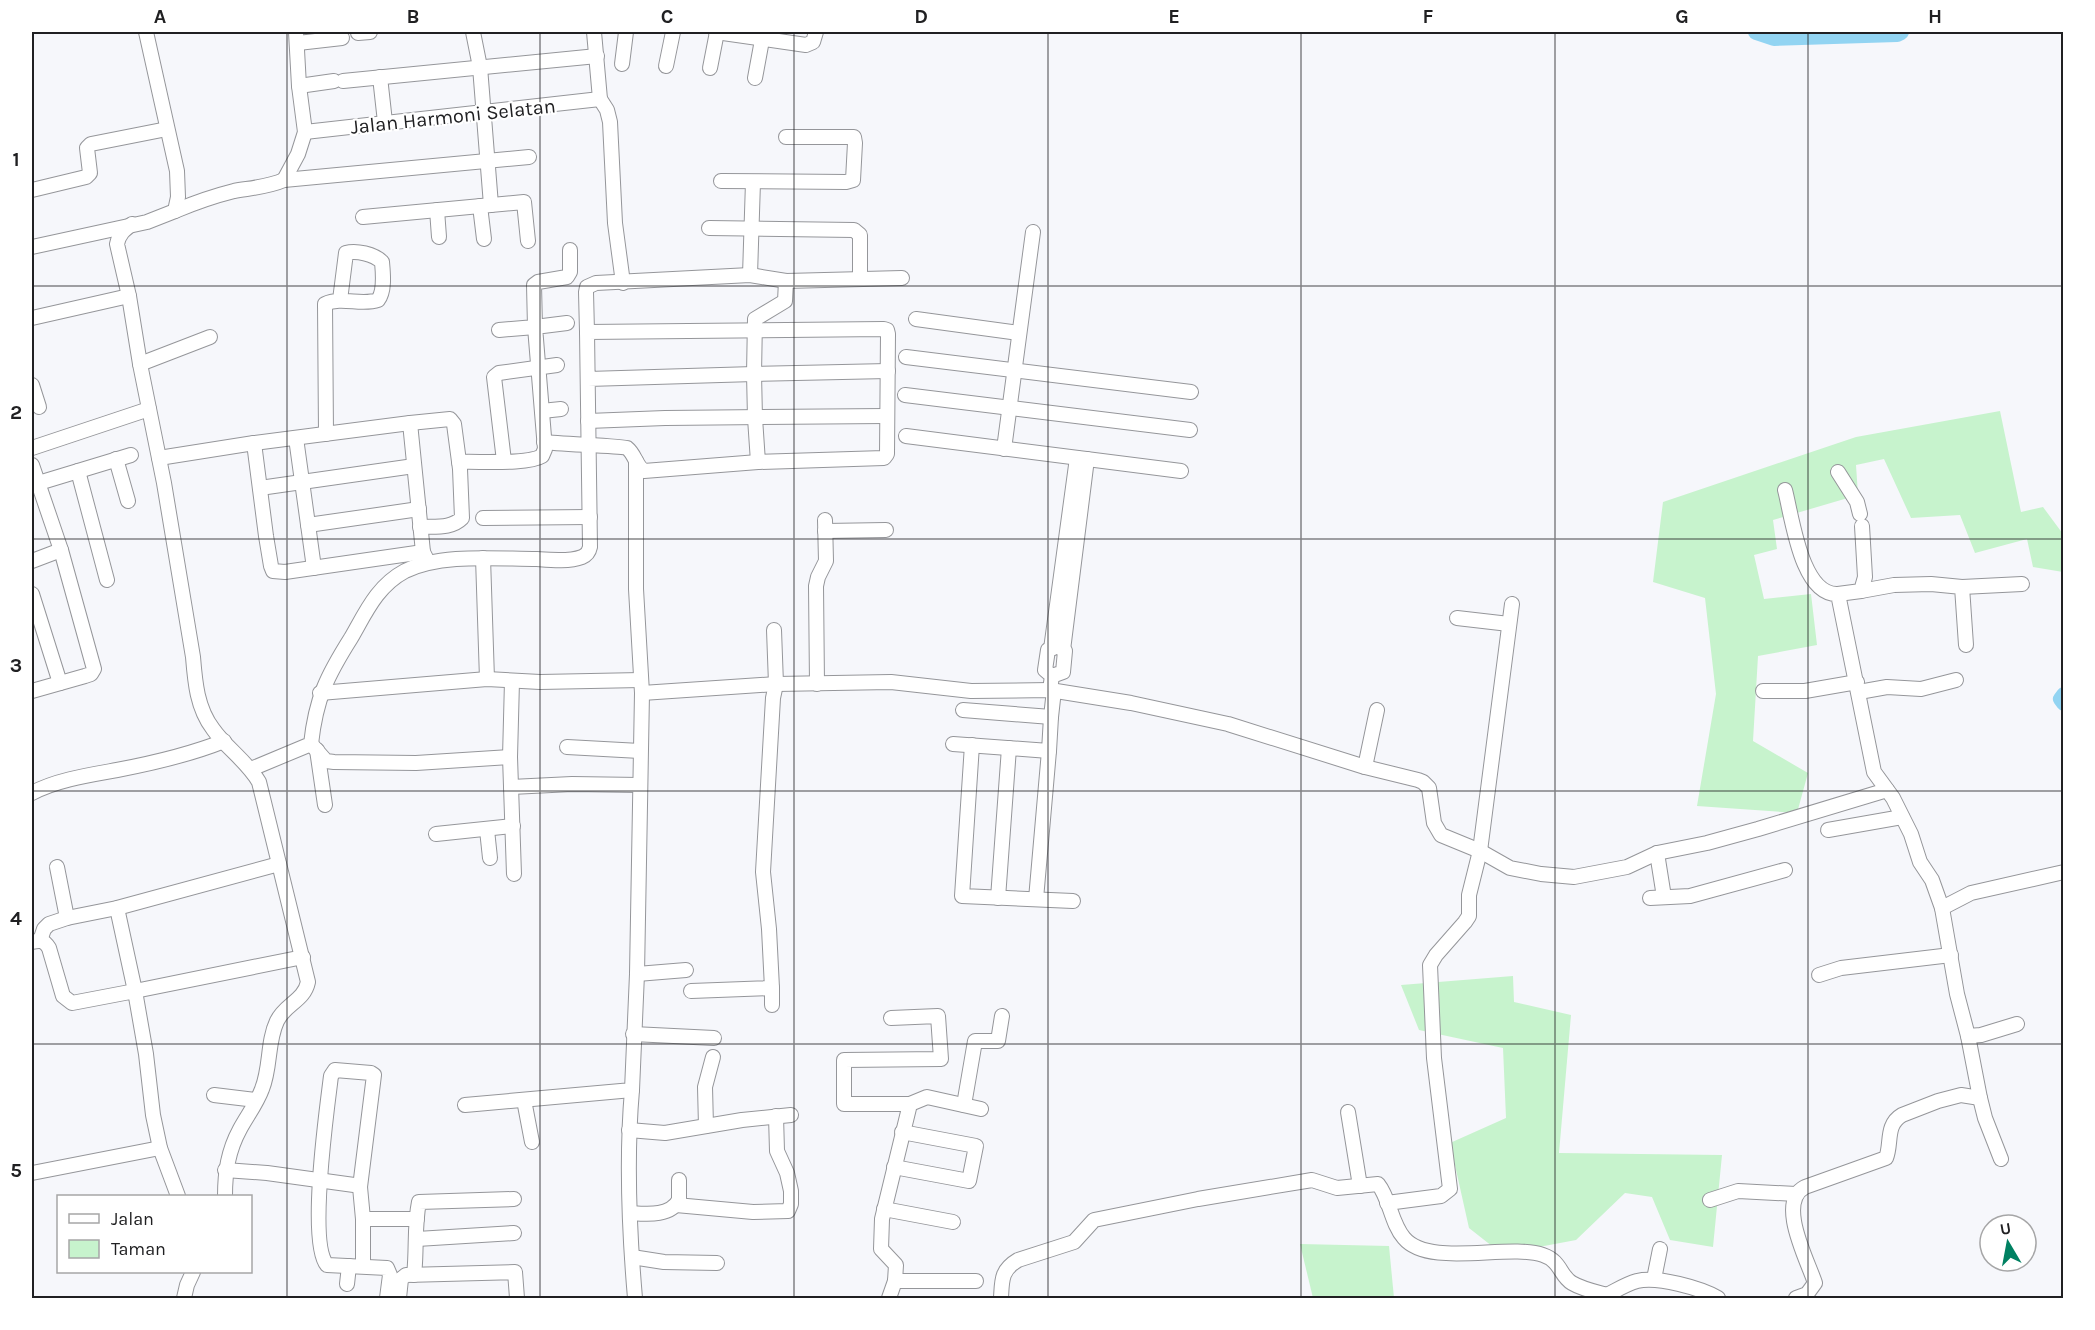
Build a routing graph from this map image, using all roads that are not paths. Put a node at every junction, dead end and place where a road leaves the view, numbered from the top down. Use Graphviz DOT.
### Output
graph roads {
  1 [pos="146,32"];
  2 [pos="473,32"];
  3 [pos="594,32"];
  4 [pos="626,32"];
  5 [pos="673,32"];
  6 [pos="716,32"];
  7 [pos="816,32"];
  8 [pos="297,37"];
  9 [pos="342,38"];
  10 [pos="762,40"];
  11 [pos="597,56"];
  12 [pos="622,64"];
  13 [pos="666,66"];
  14 [pos="480,67"];
  15 [pos="710,68"];
  16 [pos="380,77"];
  17 [pos="755,78"];
  18 [pos="299,86"];
  19 [pos="600,99"];
  20 [pos="484,113"];
  21 [pos="384,123"];
  22 [pos="167,129"];
  23 [pos="305,132"];
  24 [pos="786,137"];
  25 [pos="529,157"];
  26 [pos="487,160"];
  27 [pos="284,180"];
  28 [pos="721,181"];
  29 [pos="753,182"];
  30 [pos="32,190"];
  31 [pos="486,206"];
  32 [pos="437,210"];
  33 [pos="175,211"];
  34 [pos="363,217"];
  35 [pos="132,224"];
  36 [pos="709,228"];
  37 [pos="752,229"];
  38 [pos="1033,232"];
  39 [pos="440,237"];
  40 [pos="484,239"];
  41 [pos="528,241"];
  42 [pos="32,247"];
  43 [pos="570,250"];
  44 [pos="750,275"];
  45 [pos="902,278"];
  46 [pos="860,279"];
  47 [pos="786,281"];
  48 [pos="622,283"];
  49 [pos="129,296"];
  50 [pos="340,300"];
  51 [pos="32,318"];
  52 [pos="916,319"];
  53 [pos="567,323"];
  54 [pos="535,327"];
  55 [pos="753,329"];
  56 [pos="499,330"];
  57 [pos="587,332"];
  58 [pos="1019,333"];
  59 [pos="210,337"];
  60 [pos="906,357"];
  61 [pos="140,364"];
  62 [pos="557,365"];
  63 [pos="537,367"];
  64 [pos="1014,370"];
  65 [pos="888,371"];
  66 [pos="754,374"];
  67 [pos="588,379"];
  68 [pos="32,385"];
  69 [pos="1191,392"];
  70 [pos="905,395"];
  71 [pos="39,406"];
  72 [pos="1009,408"];
  73 [pos="149,409"];
  74 [pos="561,409"];
  75 [pos="542,411"];
  76 [pos="886,416"];
  77 [pos="755,418"];
  78 [pos="588,421"];
  79 [pos="410,423"];
  80 [pos="1190,430"];
  81 [pos="326,434"];
  82 [pos="906,436"];
  83 [pos="296,438"];
  84 [pos="544,442"];
  85 [pos="254,443"];
  86 [pos="589,447"];
  87 [pos="32,448"];
  88 [pos="1004,448"];
  89 [pos="131,455"];
  90 [pos="159,458"];
  91 [pos="1082,458"];
  92 [pos="116,459"];
  93 [pos="504,461"];
  94 [pos="636,461"];
  95 [pos="459,462"];
  96 [pos="758,462"];
  97 [pos="32,465"];
  98 [pos="414,466"];
  99 [pos="78,471"];
  100 [pos="1181,471"];
  101 [pos="1838,472"];
  102 [pos="302,482"];
  103 [pos="34,484"];
  104 [pos="260,488"];
  105 [pos="1785,490"];
  106 [pos="128,501"];
  107 [pos="419,509"];
  108 [pos="590,517"];
  109 [pos="483,518"];
  110 [pos="308,525"];
  111 [pos="420,526"];
  112 [pos="886,530"];
  113 [pos="62,550"];
  114 [pos="426,557"];
  115 [pos="483,558"];
  116 [pos="32,561"];
  117 [pos="314,568"];
  118 [pos="107,580"];
  119 [pos="2022,584"];
  120 [pos="1962,587"];
  121 [pos="1862,591"];
  122 [pos="32,594"];
  123 [pos="1838,594"];
  124 [pos="1512,604"];
  125 [pos="1456,618"];
  126 [pos="1509,624"];
  127 [pos="774,630"];
  128 [pos="1966,645"];
  129 [pos="487,679"];
  130 [pos="1956,680"];
  131 [pos="512,681"];
  132 [pos="60,683"];
  133 [pos="776,684"];
  134 [pos="817,684"];
  135 [pos="1052,685"];
  136 [pos="642,686"];
  137 [pos="1858,687"];
  138 [pos="32,691"];
  139 [pos="1762,691"];
  140 [pos="320,693"];
  141 [pos="963,710"];
  142 [pos="1377,710"];
  143 [pos="1051,717"];
  144 [pos="224,741"];
  145 [pos="953,744"];
  146 [pos="972,745"];
  147 [pos="314,747"];
  148 [pos="567,747"];
  149 [pos="1009,748"];
  150 [pos="640,751"];
  151 [pos="1049,751"];
  152 [pos="510,757"];
  153 [pos="1365,767"];
  154 [pos="251,769"];
  155 [pos="640,785"];
  156 [pos="511,787"];
  157 [pos="1887,790"];
  158 [pos="32,794"];
  159 [pos="325,805"];
  160 [pos="1902,817"];
  161 [pos="513,826"];
  162 [pos="487,830"];
  163 [pos="1828,830"];
  164 [pos="436,834"];
  165 [pos="1480,851"];
  166 [pos="1657,853"];
  167 [pos="490,858"];
  168 [pos="279,864"];
  169 [pos="57,867"];
  170 [pos="1785,870"];
  171 [pos="2064,872"];
  172 [pos="514,874"];
  173 [pos="998,898"];
  174 [pos="1036,899"];
  175 [pos="1072,901"];
  176 [pos="117,908"];
  177 [pos="1942,908"];
  178 [pos="67,918"];
  179 [pos="36,941"];
  180 [pos="1951,955"];
  181 [pos="303,957"];
  182 [pos="686,970"];
  183 [pos="637,974"];
  184 [pos="1819,975"];
  185 [pos="772,988"];
  186 [pos="135,991"];
  187 [pos="691,991"];
  188 [pos="772,1005"];
  189 [pos="1002,1016"];
  190 [pos="891,1018"];
  191 [pos="2017,1024"];
  192 [pos="633,1034"];
  193 [pos="1968,1036"];
  194 [pos="714,1038"];
  195 [pos="713,1057"];
  196 [pos="632,1090"];
  197 [pos="214,1095"];
  198 [pos="1980,1098"];
  199 [pos="256,1100"];
  200 [pos="524,1100"];
  201 [pos="910,1104"];
  202 [pos="465,1105"];
  203 [pos="964,1105"];
  204 [pos="981,1109"];
  205 [pos="1348,1112"];
  206 [pos="791,1115"];
  207 [pos="776,1116"];
  208 [pos="706,1126"];
  209 [pos="629,1130"];
  210 [pos="902,1132"];
  211 [pos="532,1142"];
  212 [pos="160,1148"];
  213 [pos="2001,1159"];
  214 [pos="894,1167"];
  215 [pos="225,1170"];
  216 [pos="32,1173"];
  217 [pos="320,1179"];
  218 [pos="679,1180"];
  219 [pos="1360,1185"];
  220 [pos="360,1187"];
  221 [pos="1796,1194"];
  222 [pos="177,1195"];
  223 [pos="225,1195"];
  224 [pos="514,1199"];
  225 [pos="1710,1200"];
  226 [pos="1387,1203"];
  227 [pos="676,1205"];
  228 [pos="884,1209"];
  229 [pos="630,1213"];
  230 [pos="363,1219"];
  231 [pos="417,1219"];
  232 [pos="953,1222"];
  233 [pos="514,1233"];
  234 [pos="417,1239"];
  235 [pos="1660,1249"];
  236 [pos="632,1257"];
  237 [pos="717,1263"];
  238 [pos="349,1266"];
  239 [pos="363,1266"];
  240 [pos="193,1273"];
  241 [pos="414,1275"];
  242 [pos="1654,1280"];
  243 [pos="895,1281"];
  244 [pos="976,1281"];
  245 [pos="347,1284"];
  246 [pos="1815,1293"];
  247 [pos="1609,1297"];
  248 [pos="184,1299"];
  249 [pos="387,1299"];
  250 [pos="399,1299"];
  251 [pos="517,1299"];
  252 [pos="635,1299"];
  253 [pos="889,1299"];
  254 [pos="1001,1299"];
  255 [pos="1719,1299"];
  256 [pos="1796,1299"];
  1 -- 22 [label="street"];
  2 -- 14 [label="street"];
  3 -- 11 [label="street"];
  4 -- 12 [label="street"];
  5 -- 13 [label="street"];
  6 -- 10 [label="street"];
  6 -- 15 [label="street"];
  7 -- 10 [label="street"];
  8 -- 9 [label="street"];
  8 -- 18 [label="street"];
  10 -- 17 [label="street"];
  11 -- 14 [label="street"];
  11 -- 19 [label="street"];
  14 -- 16 [label="street"];
  14 -- 20 [label="street"];
  16 -- 18 [label="street"];
  16 -- 21 [label="street"];
  18 -- 23 [label="street"];
  19 -- 20 [label="street, Jalan Harmoni Selatan"];
  19 -- 48 [label="street"];
  20 -- 21 [label="street, Jalan Harmoni Selatan"];
  20 -- 26 [label="street"];
  21 -- 23 [label="street, Jalan Harmoni Selatan"];
  22 -- 30 [label="street"];
  22 -- 33 [label="street"];
  23 -- 27 [label="street"];
  24 -- 29 [label="street"];
  25 -- 26 [label="street"];
  26 -- 27 [label="street"];
  26 -- 31 [label="street"];
  27 -- 33 [label="street"];
  28 -- 29 [label="street"];
  29 -- 37 [label="street"];
  31 -- 32 [label="street"];
  31 -- 40 [label="street"];
  31 -- 41 [label="street"];
  32 -- 34 [label="street"];
  32 -- 39 [label="street"];
  33 -- 35 [label="street"];
  35 -- 42 [label="street"];
  35 -- 49 [label="street"];
  36 -- 37 [label="street"];
  37 -- 44 [label="street"];
  37 -- 46 [label="street"];
  38 -- 58 [label="street"];
  43 -- 54 [label="street"];
  44 -- 47 [label="street"];
  44 -- 48 [label="street"];
  45 -- 46 [label="street"];
  46 -- 47 [label="street"];
  47 -- 55 [label="street"];
  48 -- 57 [label="street"];
  49 -- 51 [label="street"];
  49 -- 61 [label="street"];
  50 -- 81 [label="street"];
  52 -- 58 [label="street"];
  53 -- 54 [label="street"];
  54 -- 56 [label="street"];
  54 -- 63 [label="street"];
  55 -- 57 [label="street"];
  55 -- 65 [label="street"];
  55 -- 66 [label="street"];
  57 -- 67 [label="street"];
  58 -- 64 [label="street"];
  59 -- 61 [label="street"];
  60 -- 64 [label="street"];
  61 -- 73 [label="street"];
  62 -- 63 [label="street"];
  63 -- 75 [label="street"];
  63 -- 93 [label="street"];
  64 -- 69 [label="street"];
  64 -- 72 [label="street"];
  65 -- 66 [label="street"];
  65 -- 76 [label="street"];
  66 -- 67 [label="street"];
  66 -- 77 [label="street"];
  67 -- 78 [label="street"];
  68 -- 71 [label="street"];
  70 -- 72 [label="street"];
  72 -- 80 [label="street"];
  72 -- 88 [label="street"];
  73 -- 87 [label="street"];
  73 -- 90 [label="street"];
  74 -- 75 [label="street"];
  75 -- 84 [label="street"];
  76 -- 77 [label="street"];
  76 -- 96 [label="street"];
  77 -- 78 [label="street"];
  77 -- 96 [label="street"];
  78 -- 86 [label="street"];
  79 -- 81 [label="street"];
  79 -- 95 [label="street"];
  79 -- 98 [label="street"];
  81 -- 83 [label="street"];
  82 -- 88 [label="street"];
  83 -- 85 [label="street"];
  83 -- 102 [label="street"];
  84 -- 86 [label="street"];
  84 -- 93 [label="street"];
  85 -- 90 [label="street"];
  85 -- 104 [label="street"];
  86 -- 94 [label="street"];
  86 -- 108 [label="street"];
  88 -- 91 [label="street"];
  89 -- 92 [label="street"];
  90 -- 144 [label="street"];
  91 -- 100 [label="street"];
  91 -- 135 [label="street"];
  92 -- 99 [label="street"];
  92 -- 106 [label="street"];
  93 -- 95 [label="street"];
  94 -- 96 [label="street"];
  94 -- 136 [label="street"];
  95 -- 111 [label="street"];
  97 -- 103 [label="street"];
  98 -- 102 [label="street"];
  98 -- 107 [label="street"];
  99 -- 103 [label="street"];
  99 -- 118 [label="street"];
  101 -- 121 [label="street"];
  102 -- 104 [label="street"];
  102 -- 110 [label="street"];
  103 -- 113 [label="street"];
  104 -- 117 [label="street"];
  105 -- 123 [label="street"];
  107 -- 110 [label="street"];
  107 -- 111 [label="street"];
  108 -- 109 [label="street"];
  108 -- 115 [label="street"];
  110 -- 117 [label="street"];
  111 -- 114 [label="street"];
  112 -- 134 [label="street"];
  113 -- 116 [label="street"];
  113 -- 132 [label="street"];
  114 -- 115 [label="street"];
  114 -- 117 [label="street"];
  114 -- 140 [label="street"];
  115 -- 129 [label="street"];
  119 -- 120 [label="street"];
  120 -- 121 [label="street"];
  120 -- 128 [label="street"];
  121 -- 123 [label="street"];
  122 -- 132 [label="street"];
  123 -- 137 [label="street"];
  124 -- 126 [label="street"];
  125 -- 126 [label="street"];
  126 -- 165 [label="street"];
  127 -- 133 [label="street"];
  129 -- 131 [label="street"];
  129 -- 140 [label="street"];
  130 -- 137 [label="street"];
  131 -- 136 [label="street"];
  131 -- 152 [label="street"];
  132 -- 138 [label="street"];
  133 -- 134 [label="street"];
  133 -- 136 [label="street"];
  133 -- 185 [label="street"];
  134 -- 135 [label="street"];
  135 -- 143 [label="street"];
  135 -- 153 [label="street"];
  136 -- 150 [label="street"];
  137 -- 139 [label="street"];
  137 -- 157 [label="street"];
  140 -- 147 [label="street"];
  141 -- 143 [label="street"];
  142 -- 153 [label="street"];
  143 -- 151 [label="street"];
  144 -- 154 [label="street"];
  144 -- 158 [label="street"];
  145 -- 146 [label="street"];
  146 -- 149 [label="street"];
  146 -- 173 [label="street"];
  147 -- 152 [label="street"];
  147 -- 154 [label="street"];
  147 -- 159 [label="street"];
  148 -- 150 [label="street"];
  149 -- 151 [label="street"];
  149 -- 173 [label="street"];
  150 -- 155 [label="street"];
  151 -- 174 [label="street"];
  152 -- 156 [label="street"];
  153 -- 165 [label="street"];
  154 -- 168 [label="street"];
  155 -- 156 [label="street"];
  155 -- 183 [label="street"];
  156 -- 161 [label="street"];
  157 -- 160 [label="street"];
  157 -- 166 [label="street"];
  160 -- 163 [label="street"];
  160 -- 177 [label="street"];
  161 -- 162 [label="street"];
  161 -- 172 [label="street"];
  162 -- 164 [label="street"];
  162 -- 167 [label="street"];
  165 -- 166 [label="street"];
  165 -- 226 [label="street"];
  166 -- 170 [label="street"];
  168 -- 176 [label="street"];
  168 -- 181 [label="street"];
  169 -- 178 [label="street"];
  171 -- 177 [label="street"];
  173 -- 174 [label="street"];
  174 -- 175 [label="street"];
  176 -- 178 [label="street"];
  176 -- 186 [label="street"];
  177 -- 180 [label="street"];
  178 -- 179 [label="street"];
  179 -- 186 [label="street"];
  180 -- 184 [label="street"];
  180 -- 193 [label="street"];
  181 -- 186 [label="street"];
  181 -- 199 [label="street"];
  182 -- 183 [label="street"];
  183 -- 192 [label="street"];
  185 -- 187 [label="street"];
  185 -- 188 [label="street"];
  186 -- 212 [label="street"];
  189 -- 203 [label="street"];
  190 -- 201 [label="street"];
  191 -- 193 [label="street"];
  192 -- 194 [label="street"];
  192 -- 196 [label="street"];
  193 -- 198 [label="street"];
  195 -- 208 [label="street"];
  196 -- 200 [label="street"];
  196 -- 209 [label="street"];
  197 -- 199 [label="street"];
  198 -- 213 [label="street"];
  198 -- 221 [label="street"];
  199 -- 215 [label="street"];
  200 -- 202 [label="street"];
  200 -- 211 [label="street"];
  201 -- 203 [label="street"];
  201 -- 210 [label="street"];
  203 -- 204 [label="street"];
  205 -- 219 [label="street"];
  206 -- 207 [label="street"];
  207 -- 208 [label="street"];
  207 -- 227 [label="street"];
  208 -- 209 [label="street"];
  209 -- 229 [label="street"];
  210 -- 214 [label="street"];
  210 -- 214 [label="street"];
  212 -- 216 [label="street"];
  212 -- 222 [label="street"];
  214 -- 228 [label="street"];
  215 -- 217 [label="street"];
  215 -- 223 [label="street"];
  217 -- 220 [label="street"];
  217 -- 220 [label="street"];
  217 -- 238 [label="street"];
  218 -- 227 [label="street"];
  219 -- 226 [label="street"];
  219 -- 254 [label="street"];
  220 -- 230 [label="street"];
  221 -- 225 [label="street"];
  221 -- 246 [label="street"];
  224 -- 231 [label="street"];
  226 -- 247 [label="street"];
  227 -- 229 [label="street"];
  228 -- 232 [label="street"];
  228 -- 243 [label="street"];
  229 -- 236 [label="street"];
  230 -- 231 [label="street"];
  230 -- 239 [label="street"];
  231 -- 234 [label="street"];
  233 -- 234 [label="street"];
  234 -- 241 [label="street"];
  235 -- 242 [label="street"];
  236 -- 237 [label="street"];
  236 -- 252 [label="street"];
  238 -- 239 [label="street"];
  238 -- 245 [label="street"];
  239 -- 249 [label="street"];
  240 -- 248 [label="street"];
  241 -- 250 [label="street"];
  241 -- 251 [label="street"];
  242 -- 247 [label="street"];
  242 -- 255 [label="street"];
  243 -- 244 [label="street"];
  243 -- 253 [label="street"];
  246 -- 256 [label="street"];
}
